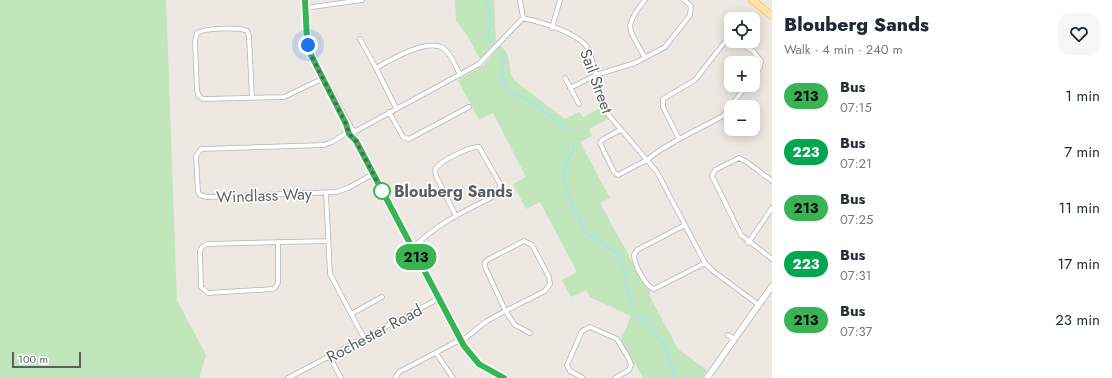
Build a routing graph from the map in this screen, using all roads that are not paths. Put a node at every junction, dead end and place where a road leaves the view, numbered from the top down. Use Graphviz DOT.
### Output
graph roads {
  1 [pos="305,0"];
  2 [pos="355,0"];
  3 [pos="362,0"];
  4 [pos="520,0"];
  5 [pos="560,0"];
  6 [pos="645,0"];
  7 [pos="684,0"];
  8 [pos="752,0"];
  9 [pos="305,8"];
  10 [pos="772,16"];
  11 [pos="523,18"];
  12 [pos="552,28"];
  13 [pos="360,39"];
  14 [pos="724,43"];
  15 [pos="748,48"];
  16 [pos="757,56"];
  17 [pos="645,58"];
  18 [pos="376,68"];
  19 [pos="460,74"];
  20 [pos="596,75"];
  21 [pos="565,78"];
  22 [pos="322,79"];
  23 [pos="570,88"];
  24 [pos="742,92"];
  25 [pos="252,98"];
  26 [pos="579,104"];
  27 [pos="469,107"];
  28 [pos="396,108"];
  29 [pos="389,112"];
  30 [pos="620,130"];
  31 [pos="351,132"];
  32 [pos="679,139"];
  33 [pos="647,160"];
  34 [pos="373,174"];
  35 [pos="772,181"];
  36 [pos="326,193"];
  37 [pos="772,208"];
  38 [pos="456,216"];
  39 [pos="685,225"];
  40 [pos="327,241"];
  41 [pos="278,242"];
  42 [pos="748,243"];
  43 [pos="412,249"];
  44 [pos="772,260"];
  45 [pos="705,263"];
  46 [pos="772,286"];
  47 [pos="382,298"];
  48 [pos="438,299"];
  49 [pos="759,305"];
  50 [pos="506,312"];
  51 [pos="351,314"];
  52 [pos="530,333"];
  53 [pos="728,335"];
  54 [pos="364,338"];
  55 [pos="734,339"];
  56 [pos="461,341"];
  57 [pos="436,353"];
  58 [pos="329,356"];
  59 [pos="288,378"];
  60 [pos="341,378"];
  61 [pos="395,378"];
  62 [pos="453,378"];
  63 [pos="504,378"];
  64 [pos="583,378"];
  65 [pos="615,378"];
  66 [pos="707,378"];
  1 -- 9 [label="street"];
  2 -- 3 [label="street"];
  2 -- 9 [label="street"];
  4 -- 11 [label="street"];
  5 -- 12 [label="street"];
  6 -- 17 [label="street"];
  7 -- 17 [label="street"];
  8 -- 10 [label="main road"];
  9 -- 22 [label="street"];
  11 -- 12 [label="street, Sail Street"];
  11 -- 19 [label="street"];
  12 -- 20 [label="street, Sail Street"];
  13 -- 18 [label="street"];
  14 -- 32 [label="street"];
  15 -- 16 [label="street"];
  17 -- 20 [label="street"];
  18 -- 19 [label="street"];
  18 -- 28 [label="street"];
  19 -- 28 [label="street"];
  20 -- 23 [label="street"];
  20 -- 30 [label="street, Sail Street"];
  21 -- 23 [label="street"];
  22 -- 25 [label="street"];
  22 -- 31 [label="street"];
  23 -- 26 [label="street"];
  24 -- 32 [label="street"];
  25 -- 25 [label="street"];
  27 -- 29 [label="street"];
  28 -- 29 [label="street"];
  29 -- 31 [label="street"];
  30 -- 33 [label="street, Sail Street"];
  30 -- 33 [label="street"];
  31 -- 34 [label="street"];
  31 -- 36 [label="street, Windlass Way"];
  32 -- 33 [label="street"];
  33 -- 39 [label="street, Sail Street"];
  34 -- 36 [label="street, Windlass Way"];
  34 -- 43 [label="street"];
  35 -- 42 [label="street"];
  36 -- 40 [label="street"];
  37 -- 42 [label="street"];
  38 -- 38 [label="street"];
  38 -- 43 [label="street"];
  39 -- 45 [label="street, Sail Street"];
  39 -- 45 [label="street"];
  40 -- 41 [label="street"];
  40 -- 51 [label="street"];
  41 -- 41 [label="street"];
  42 -- 44 [label="street"];
  43 -- 48 [label="street"];
  45 -- 49 [label="street, Sail Street"];
  46 -- 49 [label="street"];
  47 -- 51 [label="street"];
  48 -- 54 [label="street, Rochester Road"];
  48 -- 56 [label="street"];
  49 -- 55 [label="street"];
  50 -- 50 [label="street"];
  50 -- 52 [label="street"];
  50 -- 56 [label="street"];
  51 -- 54 [label="street"];
  53 -- 55 [label="street"];
  54 -- 58 [label="street, Rochester Road"];
  55 -- 66 [label="street"];
  56 -- 57 [label="street"];
  56 -- 63 [label="street"];
  57 -- 61 [label="street"];
  57 -- 62 [label="street"];
  58 -- 59 [label="street, Rochester Road"];
  58 -- 60 [label="street"];
  64 -- 65 [label="street"];
}
